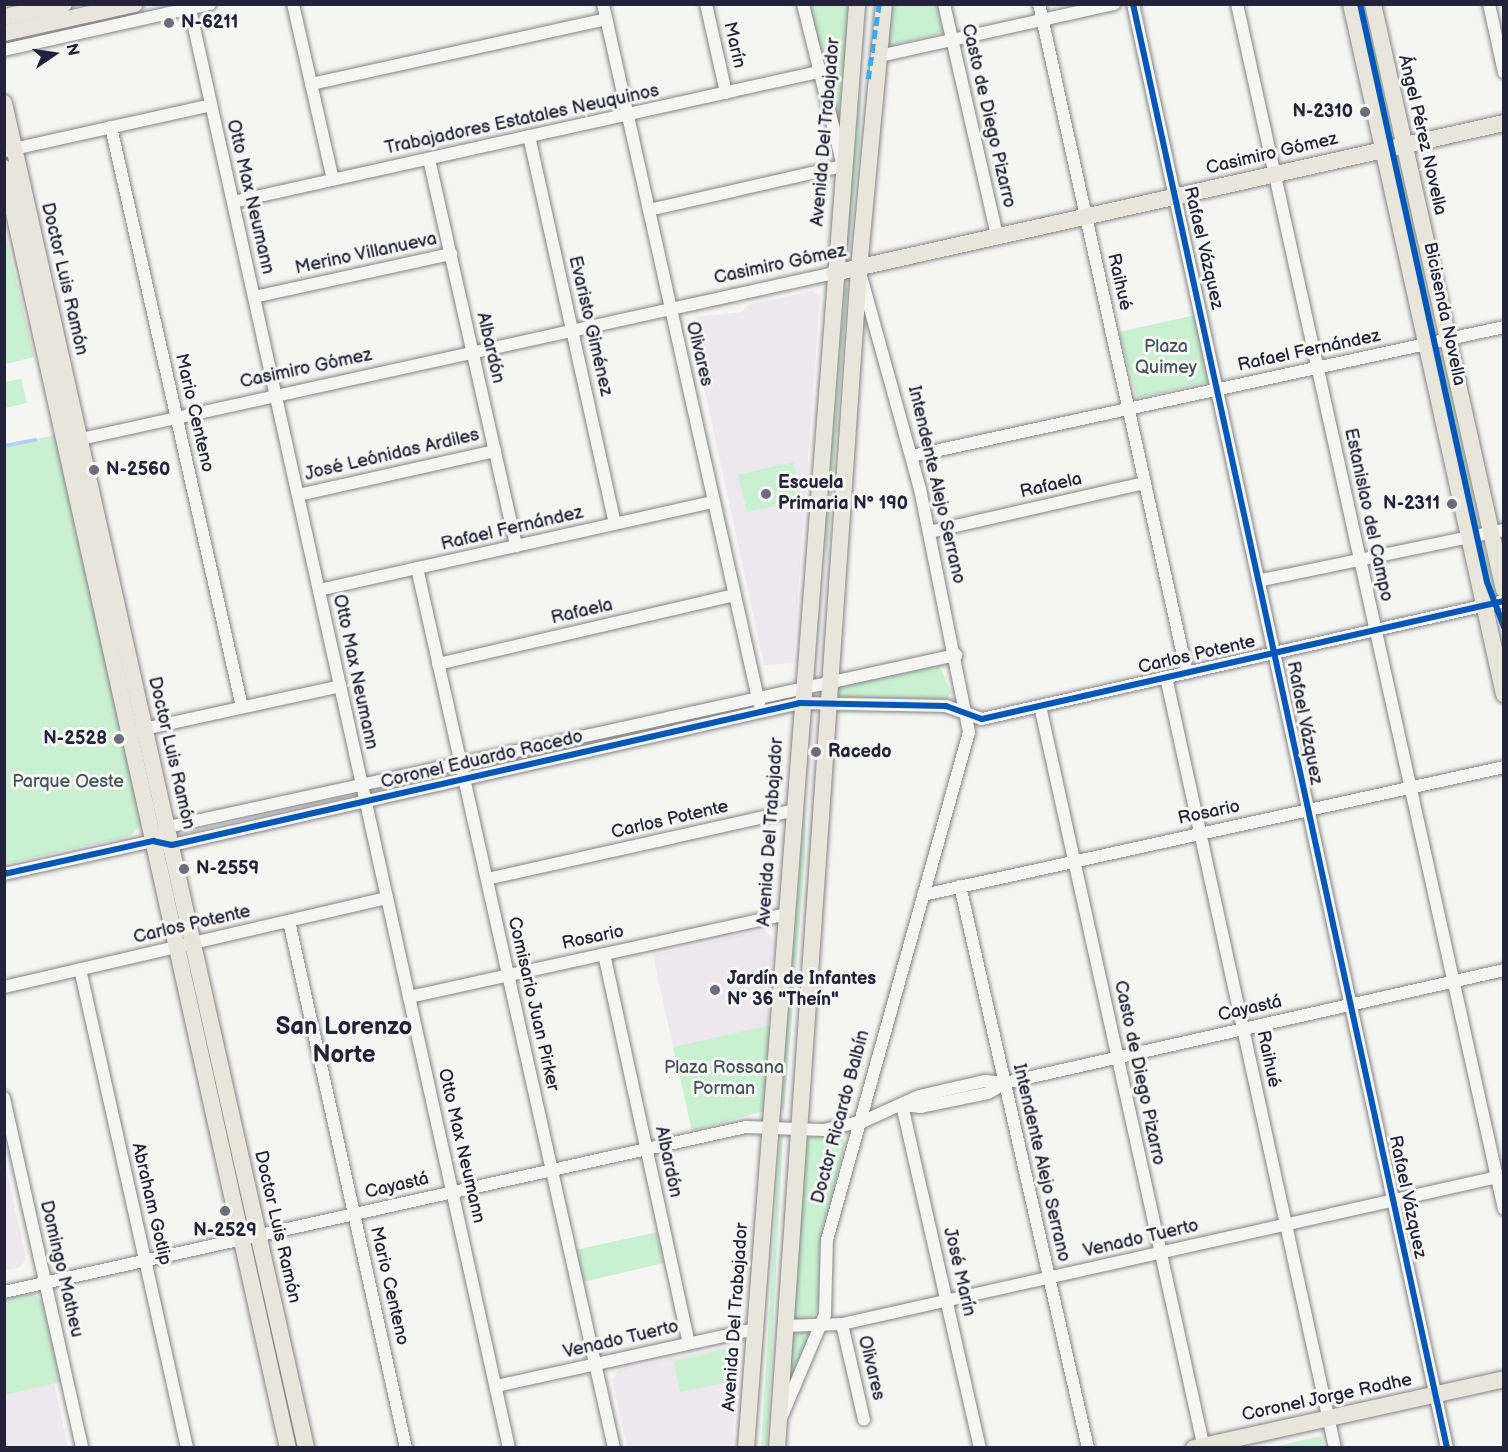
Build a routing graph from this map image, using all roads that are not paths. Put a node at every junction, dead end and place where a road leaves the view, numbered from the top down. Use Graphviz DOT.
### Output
graph roads {
  1 [pos="64,4"];
  2 [pos="135,4"];
  3 [pos="210,4"];
  4 [pos="293,4"];
  5 [pos="603,4"];
  6 [pos="706,4"];
  7 [pos="803,4"];
  8 [pos="857,4"];
  9 [pos="884,4"];
  10 [pos="944,4"];
  11 [pos="1039,4"];
  12 [pos="1114,4"];
  13 [pos="1133,4"];
  14 [pos="1237,4"];
  15 [pos="1351,4"];
  16 [pos="1373,4"];
  17 [pos="1489,4"];
  18 [pos="190,9"];
  19 [pos="160,10"];
  20 [pos="4,17"];
  21 [pos="1498,18"];
  22 [pos="606,19"];
  23 [pos="1042,20"];
  24 [pos="4,33"];
  25 [pos="952,40"];
  26 [pos="4,50"];
  27 [pos="879,56"];
  28 [pos="818,72"];
  29 [pos="1503,72"];
  30 [pos="311,84"];
  31 [pos="726,93"];
  32 [pos="4,103"];
  33 [pos="211,105"];
  34 [pos="627,115"];
  35 [pos="1503,123"];
  36 [pos="111,128"];
  37 [pos="529,136"];
  38 [pos="1404,144"];
  39 [pos="1383,149"];
  40 [pos="10,150"];
  41 [pos="429,159"];
  42 [pos="843,166"];
  43 [pos="4,168"];
  44 [pos="1275,174"];
  45 [pos="333,180"];
  46 [pos="1176,196"];
  47 [pos="233,202"];
  48 [pos="648,210"];
  49 [pos="1086,216"];
  50 [pos="997,236"];
  51 [pos="451,254"];
  52 [pos="859,268"];
  53 [pos="834,273"];
  54 [pos="254,297"];
  55 [pos="670,309"];
  56 [pos="1503,327"];
  57 [pos="572,331"];
  58 [pos="1448,340"];
  59 [pos="1426,344"];
  60 [pos="473,352"];
  61 [pos="1317,368"];
  62 [pos="1219,389"];
  63 [pos="276,396"];
  64 [pos="1129,409"];
  65 [pos="177,418"];
  66 [pos="73,441"];
  67 [pos="495,451"];
  68 [pos="912,456"];
  69 [pos="1145,483"];
  70 [pos="298,495"];
  71 [pos="714,502"];
  72 [pos="615,524"];
  73 [pos="1497,531"];
  74 [pos="929,532"];
  75 [pos="1468,536"];
  76 [pos="516,546"];
  77 [pos="1360,559"];
  78 [pos="417,568"];
  79 [pos="1262,580"];
  80 [pos="319,590"];
  81 [pos="1503,590"];
  82 [pos="734,595"];
  83 [pos="1503,602"];
  84 [pos="1484,606"];
  85 [pos="1376,630"];
  86 [pos="1275,652"];
  87 [pos="956,655"];
  88 [pos="438,664"];
  89 [pos="1187,673"];
  90 [pos="1166,677"];
  91 [pos="830,680"];
  92 [pos="340,686"];
  93 [pos="802,686"];
  94 [pos="1503,694"];
  95 [pos="757,695"];
  96 [pos="800,703"];
  97 [pos="828,706"];
  98 [pos="1040,706"];
  99 [pos="242,707"];
  100 [pos="761,712"];
  101 [pos="968,714"];
  102 [pos="146,729"];
  103 [pos="129,732"];
  104 [pos="460,762"];
  105 [pos="1503,767"];
  106 [pos="464,779"];
  107 [pos="362,783"];
  108 [pos="1410,787"];
  109 [pos="366,801"];
  110 [pos="1306,810"];
  111 [pos="792,811"];
  112 [pos="168,826"];
  113 [pos="1200,833"];
  114 [pos="153,841"];
  115 [pos="172,845"];
  116 [pos="1074,861"];
  117 [pos="4,874"];
  118 [pos="487,879"];
  119 [pos="960,886"];
  120 [pos="922,895"];
  121 [pos="387,898"];
  122 [pos="784,914"];
  123 [pos="290,921"];
  124 [pos="194,943"];
  125 [pos="176,947"];
  126 [pos="604,954"];
  127 [pos="80,969"];
  128 [pos="1503,970"];
  129 [pos="508,975"];
  130 [pos="1453,981"];
  131 [pos="4,987"];
  132 [pos="409,997"];
  133 [pos="1349,1005"];
  134 [pos="1244,1029"];
  135 [pos="1118,1057"];
  136 [pos="1005,1083"];
  137 [pos="4,1098"];
  138 [pos="902,1105"];
  139 [pos="857,1123"];
  140 [pos="770,1125"];
  141 [pos="797,1130"];
  142 [pos="647,1149"];
  143 [pos="552,1170"];
  144 [pos="1500,1177"];
  145 [pos="453,1192"];
  146 [pos="1392,1201"];
  147 [pos="1503,1209"];
  148 [pos="354,1214"];
  149 [pos="1286,1225"];
  150 [pos="259,1236"];
  151 [pos="241,1239"];
  152 [pos="1161,1253"];
  153 [pos="145,1261"];
  154 [pos="1049,1278"];
  155 [pos="46,1283"];
  156 [pos="4,1292"];
  157 [pos="947,1301"];
  158 [pos="842,1324"];
  159 [pos="785,1326"];
  160 [pos="821,1326"];
  161 [pos="755,1329"];
  162 [pos="689,1343"];
  163 [pos="595,1364"];
  164 [pos="1503,1379"];
  165 [pos="496,1386"];
  166 [pos="1435,1394"];
  167 [pos="1329,1418"];
  168 [pos="864,1420"];
  169 [pos="778,1424"];
  170 [pos="1201,1447"];
  171 [pos="82,1448"];
  172 [pos="187,1448"];
  173 [pos="288,1448"];
  174 [pos="306,1448"];
  175 [pos="406,1448"];
  176 [pos="509,1448"];
  177 [pos="614,1448"];
  178 [pos="746,1448"];
  179 [pos="777,1448"];
  180 [pos="980,1448"];
  181 [pos="1088,1448"];
  182 [pos="1335,1448"];
  183 [pos="1447,1448"];
  1 -- 20 [label="main road"];
  2 -- 24 [label="main road"];
  3 -- 18 [label="street"];
  4 -- 30 [label="street"];
  5 -- 22 [label="street, Olivares"];
  6 -- 31 [label="street, Marín"];
  7 -- 28 [label="street"];
  8 -- 42 [label="main road, Avenida Del Trabajador"];
  9 -- 27 [label="main road"];
  10 -- 25 [label="street, Casto de Diego Pizarro"];
  11 -- 23 [label="street, Raihué"];
  12 -- 23 [label="street"];
  13 -- 46 [label="street, Rafael Vázquez"];
  14 -- 44 [label="street, Estanislao del Campo"];
  15 -- 39 [label="main road"];
  16 -- 38 [label="main road, Ángel Pérez Novella"];
  17 -- 21 [label="street"];
  18 -- 19 [label="street"];
  18 -- 33 [label="street, Otto Max Neumann"];
  19 -- 26 [label="street"];
  21 -- 29 [label="street"];
  22 -- 30 [label="street"];
  22 -- 34 [label="street, Olivares"];
  23 -- 25 [label="street"];
  23 -- 49 [label="street, Raihué"];
  25 -- 27 [label="street"];
  25 -- 50 [label="street, Casto de Diego Pizarro"];
  27 -- 52 [label="main road"];
  28 -- 31 [label="street, Trabajadores Estatales Neuquinos"];
  28 -- 42 [label="street"];
  30 -- 45 [label="street"];
  31 -- 34 [label="street, Trabajadores Estatales Neuquinos"];
  32 -- 40 [label="main road, Doctor Luis Ramón"];
  33 -- 36 [label="street"];
  33 -- 47 [label="street, Otto Max Neumann"];
  34 -- 37 [label="street, Trabajadores Estatales Neuquinos"];
  34 -- 48 [label="street, Olivares"];
  35 -- 38 [label="main road, Casimiro Gómez"];
  36 -- 40 [label="street"];
  36 -- 65 [label="street, Mario Centeno"];
  37 -- 41 [label="street, Trabajadores Estatales Neuquinos"];
  37 -- 57 [label="street, Evaristo Giménez"];
  38 -- 39 [label="main road, Casimiro Gómez"];
  38 -- 58 [label="main road, Ángel Pérez Novella"];
  39 -- 44 [label="main road, Casimiro Gómez"];
  39 -- 59 [label="main road"];
  40 -- 66 [label="main road, Doctor Luis Ramón"];
  41 -- 45 [label="street, Trabajadores Estatales Neuquinos"];
  41 -- 51 [label="street, Albardón"];
  42 -- 48 [label="street"];
  42 -- 53 [label="main road, Avenida Del Trabajador"];
  43 -- 66 [label="main road, Doctor Luis Ramón"];
  44 -- 46 [label="main road, Casimiro Gómez"];
  44 -- 61 [label="street, Estanislao del Campo"];
  45 -- 47 [label="street, Trabajadores Estatales Neuquinos"];
  46 -- 49 [label="main road, Casimiro Gómez"];
  46 -- 62 [label="street, Rafael Vázquez"];
  47 -- 54 [label="street, Otto Max Neumann"];
  48 -- 55 [label="street, Olivares"];
  49 -- 50 [label="main road, Casimiro Gómez"];
  49 -- 64 [label="street, Raihué"];
  50 -- 52 [label="main road, Casimiro Gómez"];
  51 -- 54 [label="street, Merino Villanueva"];
  51 -- 60 [label="street, Albardón"];
  52 -- 53 [label="main road, Casimiro Gómez"];
  52 -- 68 [label="street, Intendente Alejo Serrano"];
  52 -- 91 [label="main road"];
  53 -- 55 [label="street, Casimiro Gómez"];
  53 -- 93 [label="main road, Avenida Del Trabajador"];
  54 -- 63 [label="street, Otto Max Neumann"];
  55 -- 57 [label="street, Casimiro Gómez"];
  55 -- 71 [label="street, Olivares"];
  56 -- 58 [label="street, Rafael Fernández"];
  57 -- 60 [label="street, Casimiro Gómez"];
  57 -- 72 [label="street, Evaristo Giménez"];
  58 -- 59 [label="street, Rafael Fernández"];
  58 -- 73 [label="main road, Ángel Pérez Novella"];
  59 -- 61 [label="street, Rafael Fernández"];
  59 -- 75 [label="main road"];
  60 -- 63 [label="street, Casimiro Gómez"];
  60 -- 67 [label="street, Albardón"];
  61 -- 62 [label="street, Rafael Fernández"];
  61 -- 77 [label="street, Estanislao del Campo"];
  62 -- 64 [label="street, Rafael Fernández"];
  62 -- 79 [label="street, Rafael Vázquez"];
  63 -- 65 [label="street, Casimiro Gómez"];
  63 -- 70 [label="street, Otto Max Neumann"];
  64 -- 68 [label="street, Rafael Fernández"];
  64 -- 69 [label="street, Raihué"];
  65 -- 66 [label="street, Casimiro Gómez"];
  65 -- 99 [label="street, Mario Centeno"];
  66 -- 102 [label="main road, Doctor Luis Ramón"];
  66 -- 103 [label="main road, Doctor Luis Ramón"];
  67 -- 70 [label="street, José Leónidas Ardiles"];
  67 -- 76 [label="street, Albardón"];
  68 -- 74 [label="street, Intendente Alejo Serrano"];
  69 -- 74 [label="street, Rafaela"];
  69 -- 89 [label="street, Raihué"];
  70 -- 80 [label="street, Otto Max Neumann"];
  71 -- 72 [label="street, Rafael Fernández"];
  71 -- 82 [label="street, Olivares"];
  72 -- 76 [label="street, Rafael Fernández"];
  73 -- 75 [label="street"];
  73 -- 81 [label="main road, Ángel Pérez Novella"];
  74 -- 87 [label="street, Intendente Alejo Serrano"];
  75 -- 77 [label="street"];
  75 -- 84 [label="main road"];
  76 -- 78 [label="street, Rafael Fernández"];
  77 -- 79 [label="street"];
  77 -- 85 [label="street, Estanislao del Campo"];
  78 -- 80 [label="street, Rafael Fernández"];
  78 -- 88 [label="street, Comisario Juan Pirker"];
  79 -- 86 [label="street, Rafael Vázquez"];
  80 -- 92 [label="street, Otto Max Neumann"];
  82 -- 88 [label="street, Rafaela"];
  82 -- 95 [label="street, Olivares"];
  83 -- 84 [label="street, Carlos Potente"];
  84 -- 85 [label="street, Carlos Potente"];
  84 -- 94 [label="main road"];
  85 -- 86 [label="street, Carlos Potente"];
  85 -- 108 [label="street, Estanislao del Campo"];
  86 -- 89 [label="street, Carlos Potente"];
  86 -- 110 [label="street, Rafael Vázquez"];
  87 -- 91 [label="street, Coronel Eduardo Racedo"];
  87 -- 101 [label="street, Intendente Alejo Serrano"];
  88 -- 104 [label="street, Comisario Juan Pirker"];
  89 -- 90 [label="street, Carlos Potente"];
  90 -- 98 [label="street, Carlos Potente"];
  90 -- 113 [label="street, Raihué"];
  91 -- 93 [label="street, Coronel Eduardo Racedo"];
  91 -- 97 [label="main road"];
  92 -- 99 [label="street"];
  92 -- 107 [label="street, Otto Max Neumann"];
  93 -- 95 [label="street, Coronel Eduardo Racedo"];
  93 -- 96 [label="main road, Avenida Del Trabajador"];
  95 -- 100 [label="street, Olivares"];
  95 -- 104 [label="street, Coronel Eduardo Racedo"];
  96 -- 97 [label="street, Coronel Eduardo Racedo"];
  96 -- 100 [label="street, Coronel Eduardo Racedo"];
  96 -- 111 [label="main road, Avenida Del Trabajador"];
  97 -- 101 [label="street, Coronel Eduardo Racedo"];
  97 -- 141 [label="main road"];
  98 -- 101 [label="street, Carlos Potente"];
  98 -- 116 [label="street, Casto de Diego Pizarro"];
  99 -- 102 [label="street"];
  100 -- 106 [label="street, Coronel Eduardo Racedo"];
  101 -- 120 [label="street, Doctor Ricardo Balbín"];
  102 -- 103 [label="street"];
  102 -- 112 [label="main road, Doctor Luis Ramón"];
  103 -- 114 [label="main road, Doctor Luis Ramón"];
  104 -- 106 [label="street, Comisario Juan Pirker"];
  104 -- 107 [label="street, Coronel Eduardo Racedo"];
  105 -- 108 [label="street, Rosario"];
  106 -- 109 [label="street, Coronel Eduardo Racedo"];
  106 -- 118 [label="street, Comisario Juan Pirker"];
  107 -- 109 [label="street, Otto Max Neumann"];
  107 -- 112 [label="street, Coronel Eduardo Racedo"];
  108 -- 110 [label="street, Rosario"];
  108 -- 130 [label="street, Estanislao del Campo"];
  109 -- 115 [label="street, Coronel Eduardo Racedo"];
  109 -- 121 [label="street, Otto Max Neumann"];
  110 -- 113 [label="street, Rosario"];
  110 -- 133 [label="street, Rafael Vázquez"];
  111 -- 118 [label="street, Carlos Potente"];
  111 -- 122 [label="main road, Avenida Del Trabajador"];
  112 -- 114 [label="street"];
  112 -- 115 [label="main road, Doctor Luis Ramón"];
  113 -- 116 [label="street, Rosario"];
  113 -- 134 [label="street, Raihué"];
  114 -- 115 [label="street, Coronel Eduardo Racedo"];
  114 -- 117 [label="street, Coronel Eduardo Racedo"];
  114 -- 125 [label="main road, Doctor Luis Ramón"];
  115 -- 124 [label="main road, Doctor Luis Ramón"];
  116 -- 119 [label="street, Rosario"];
  116 -- 135 [label="street, Casto de Diego Pizarro"];
  118 -- 129 [label="street, Comisario Juan Pirker"];
  119 -- 120 [label="street, Rosario"];
  119 -- 136 [label="street, Intendente Alejo Serrano"];
  120 -- 139 [label="street, Doctor Ricardo Balbín"];
  121 -- 123 [label="street, Carlos Potente"];
  121 -- 132 [label="street, Otto Max Neumann"];
  122 -- 126 [label="street, Rosario"];
  122 -- 140 [label="main road, Avenida Del Trabajador"];
  123 -- 124 [label="street, Carlos Potente"];
  123 -- 148 [label="street, Mario Centeno"];
  124 -- 125 [label="street, Carlos Potente"];
  124 -- 150 [label="main road, Doctor Luis Ramón"];
  125 -- 127 [label="street, Carlos Potente"];
  125 -- 151 [label="main road, Doctor Luis Ramón"];
  126 -- 129 [label="street, Rosario"];
  126 -- 142 [label="street, Albardón"];
  127 -- 131 [label="street, Carlos Potente"];
  127 -- 153 [label="street, Abraham Gotlip"];
  128 -- 130 [label="street, Cayastá"];
  129 -- 132 [label="street, Rosario"];
  129 -- 143 [label="street, Comisario Juan Pirker"];
  130 -- 133 [label="street, Cayastá"];
  130 -- 144 [label="street, Estanislao del Campo"];
  132 -- 145 [label="street, Otto Max Neumann"];
  133 -- 134 [label="street, Cayastá"];
  133 -- 146 [label="street, Rafael Vázquez"];
  134 -- 135 [label="street, Cayastá"];
  134 -- 149 [label="street, Raihué"];
  135 -- 136 [label="street, Cayastá"];
  135 -- 152 [label="street, Casto de Diego Pizarro"];
  136 -- 138 [label="street, Cayastá"];
  136 -- 154 [label="street, Intendente Alejo Serrano"];
  137 -- 155 [label="street, Domingo Matheu"];
  138 -- 139 [label="street, Cayastá"];
  138 -- 157 [label="street, José Marín"];
  139 -- 141 [label="street, Cayastá"];
  139 -- 160 [label="street, Doctor Ricardo Balbín"];
  140 -- 141 [label="street, Cayastá"];
  140 -- 142 [label="street, Cayastá"];
  140 -- 161 [label="main road, Avenida Del Trabajador"];
  141 -- 159 [label="main road"];
  142 -- 143 [label="street, Cayastá"];
  142 -- 162 [label="street, Albardón"];
  143 -- 145 [label="street, Cayastá"];
  143 -- 163 [label="street, Comisario Juan Pirker"];
  144 -- 146 [label="street, Venado Tuerto"];
  144 -- 147 [label="street, Estanislao del Campo"];
  145 -- 148 [label="street, Cayastá"];
  145 -- 165 [label="street, Otto Max Neumann"];
  146 -- 149 [label="street, Venado Tuerto"];
  146 -- 166 [label="street, Rafael Vázquez"];
  148 -- 150 [label="street, Cayastá"];
  148 -- 175 [label="street, Mario Centeno"];
  149 -- 152 [label="street, Venado Tuerto"];
  149 -- 167 [label="street, Raihué"];
  150 -- 151 [label="street, Cayastá"];
  150 -- 174 [label="main road, Doctor Luis Ramón"];
  151 -- 153 [label="street, Cayastá"];
  151 -- 173 [label="main road, Doctor Luis Ramón"];
  152 -- 154 [label="street, Venado Tuerto"];
  152 -- 170 [label="street, Casto de Diego Pizarro"];
  153 -- 155 [label="street, Cayastá"];
  153 -- 172 [label="street, Abraham Gotlip"];
  154 -- 157 [label="street, Venado Tuerto"];
  154 -- 181 [label="street, Intendente Alejo Serrano"];
  155 -- 156 [label="street, Cayastá"];
  155 -- 171 [label="street, Domingo Matheu"];
  157 -- 158 [label="street, Venado Tuerto"];
  157 -- 180 [label="street, José Marín"];
  158 -- 160 [label="street, Venado Tuerto"];
  158 -- 168 [label="street, Olivares"];
  159 -- 160 [label="street, Venado Tuerto"];
  159 -- 169 [label="main road"];
  160 -- 169 [label="street, Doctor Ricardo Balbín"];
  161 -- 162 [label="street, Venado Tuerto"];
  161 -- 178 [label="main road, Avenida Del Trabajador"];
  162 -- 163 [label="street, Venado Tuerto"];
  163 -- 165 [label="street, Venado Tuerto"];
  163 -- 177 [label="street, Comisario Juan Pirker"];
  164 -- 166 [label="main road, Coronel Jorge Rodhe"];
  165 -- 176 [label="street, Otto Max Neumann"];
  166 -- 167 [label="main road, Coronel Jorge Rodhe"];
  166 -- 183 [label="street, Rafael Vázquez"];
  167 -- 170 [label="main road, Coronel Jorge Rodhe"];
  167 -- 182 [label="street, Raihué"];
  169 -- 179 [label="main road"];
}
